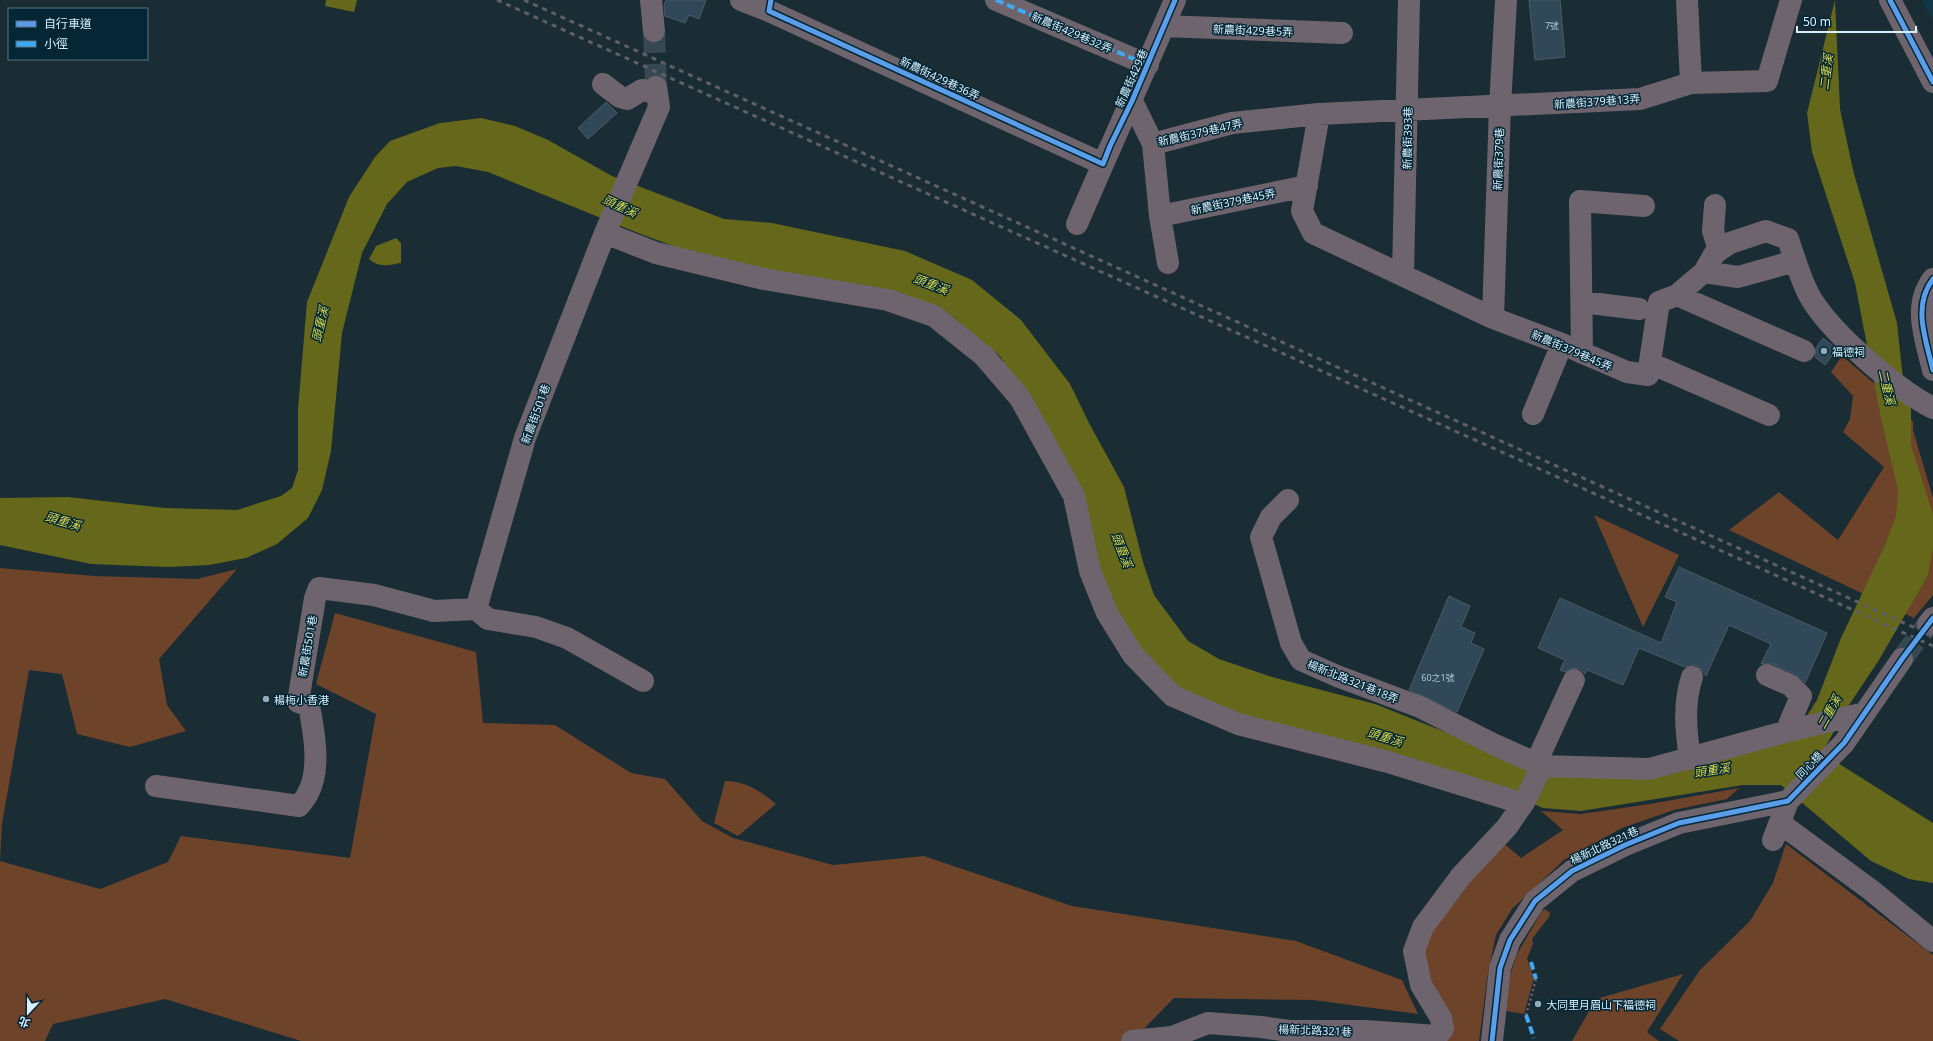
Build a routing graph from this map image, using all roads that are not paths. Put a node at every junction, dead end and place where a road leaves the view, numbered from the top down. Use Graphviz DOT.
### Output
graph roads {
  1 [pos="651,0"];
  2 [pos="741,0"];
  3 [pos="996,0"];
  4 [pos="1175,0"];
  5 [pos="1410,0"];
  6 [pos="1506,0"];
  7 [pos="1687,0"];
  8 [pos="1791,0"];
  9 [pos="1890,0"];
  10 [pos="770,5"];
  11 [pos="1164,26"];
  12 [pos="654,31"];
  13 [pos="1342,33"];
  14 [pos="1148,65"];
  15 [pos="1933,82"];
  16 [pos="1691,83"];
  17 [pos="603,84"];
  18 [pos="1132,101"];
  19 [pos="1500,106"];
  20 [pos="1407,110"];
  21 [pos="1320,114"];
  22 [pos="1153,144"];
  23 [pos="1103,164"];
  24 [pos="1306,186"];
  25 [pos="1714,205"];
  26 [pos="1644,206"];
  27 [pos="1160,216"];
  28 [pos="1077,224"];
  29 [pos="607,228"];
  30 [pos="1719,250"];
  31 [pos="1795,261"];
  32 [pos="1168,263"];
  33 [pos="1704,272"];
  34 [pos="1403,276"];
  35 [pos="1933,279"];
  36 [pos="1677,295"];
  37 [pos="1582,302"];
  38 [pos="1639,308"];
  39 [pos="1492,318"];
  40 [pos="1562,344"];
  41 [pos="1804,352"];
  42 [pos="1582,353"];
  43 [pos="1650,363"];
  44 [pos="1933,370"];
  45 [pos="1925,404"];
  46 [pos="1533,414"];
  47 [pos="1769,415"];
  48 [pos="1288,500"];
  49 [pos="476,609"];
  50 [pos="1902,659"];
  51 [pos="1767,675"];
  52 [pos="1692,677"];
  53 [pos="1574,680"];
  54 [pos="643,681"];
  55 [pos="1857,714"];
  56 [pos="1789,731"];
  57 [pos="1690,759"];
  58 [pos="1540,765"];
  59 [pos="156,786"];
  60 [pos="1788,801"];
  61 [pos="1523,804"];
  62 [pos="1933,941"];
  63 [pos="1289,1031"];
  64 [pos="1132,1041"];
  65 [pos="1314,1041"];
  66 [pos="1492,1041"];
  1 -- 12 [label="street"];
  2 -- 10 [label="street, 新農街429巷36弄"];
  3 -- 14 [label="street, 新農街429巷32弄"];
  4 -- 11 [label="street, 新農街429巷"];
  5 -- 20 [label="street, 新農街393巷"];
  6 -- 19 [label="street, 新農街379巷"];
  7 -- 16 [label="street"];
  8 -- 16 [label="street, 新農街379巷13弄"];
  9 -- 15 [label="street"];
  10 -- 23 [label="street, 新農街429巷36弄"];
  11 -- 13 [label="street, 新農街429巷5弄"];
  11 -- 14 [label="street, 新農街429巷"];
  14 -- 18 [label="street, 新農街429巷"];
  16 -- 19 [label="street, 新農街379巷13弄"];
  17 -- 29 [label="street, 新農街501巷"];
  18 -- 22 [label="street"];
  18 -- 23 [label="street, 新農街429巷"];
  19 -- 20 [label="street, 新農街379巷13弄"];
  19 -- 39 [label="street, 新農街379巷"];
  20 -- 21 [label="street, 新農街379巷47弄"];
  20 -- 34 [label="street, 新農街393巷"];
  21 -- 22 [label="street, 新農街379巷47弄"];
  21 -- 24 [label="street, 新農街379巷45弄"];
  22 -- 27 [label="street"];
  23 -- 28 [label="street, 新農街429巷"];
  24 -- 27 [label="street, 新農街379巷45弄"];
  24 -- 34 [label="street, 新農街379巷45弄"];
  25 -- 30 [label="street"];
  26 -- 37 [label="street"];
  27 -- 32 [label="street"];
  29 -- 49 [label="street, 新農街501巷"];
  29 -- 61 [label="street"];
  30 -- 31 [label="street"];
  30 -- 33 [label="street"];
  31 -- 33 [label="street"];
  31 -- 45 [label="street"];
  33 -- 36 [label="street"];
  34 -- 39 [label="street, 新農街379巷45弄"];
  35 -- 44 [label="street"];
  36 -- 41 [label="street"];
  36 -- 43 [label="street"];
  37 -- 38 [label="street"];
  37 -- 42 [label="street"];
  39 -- 40 [label="street, 新農街379巷45弄"];
  40 -- 42 [label="street, 新農街379巷45弄"];
  40 -- 46 [label="street"];
  42 -- 43 [label="street, 新農街379巷45弄"];
  43 -- 47 [label="street"];
  48 -- 58 [label="street, 楊新北路321巷18弄"];
  49 -- 54 [label="street"];
  49 -- 59 [label="street, 新農街501巷"];
  50 -- 55 [label="street"];
  51 -- 56 [label="street"];
  52 -- 57 [label="street"];
  53 -- 58 [label="street"];
  55 -- 56 [label="street"];
  55 -- 60 [label="street, 同心橋"];
  56 -- 57 [label="street"];
  57 -- 58 [label="street"];
  58 -- 61 [label="street"];
  60 -- 62 [label="street"];
  60 -- 66 [label="street, 楊新北路321巷"];
  61 -- 63 [label="street, 楊新北路321巷"];
  63 -- 64 [label="street, 楊新北路321巷"];
  63 -- 65 [label="street"];
}
